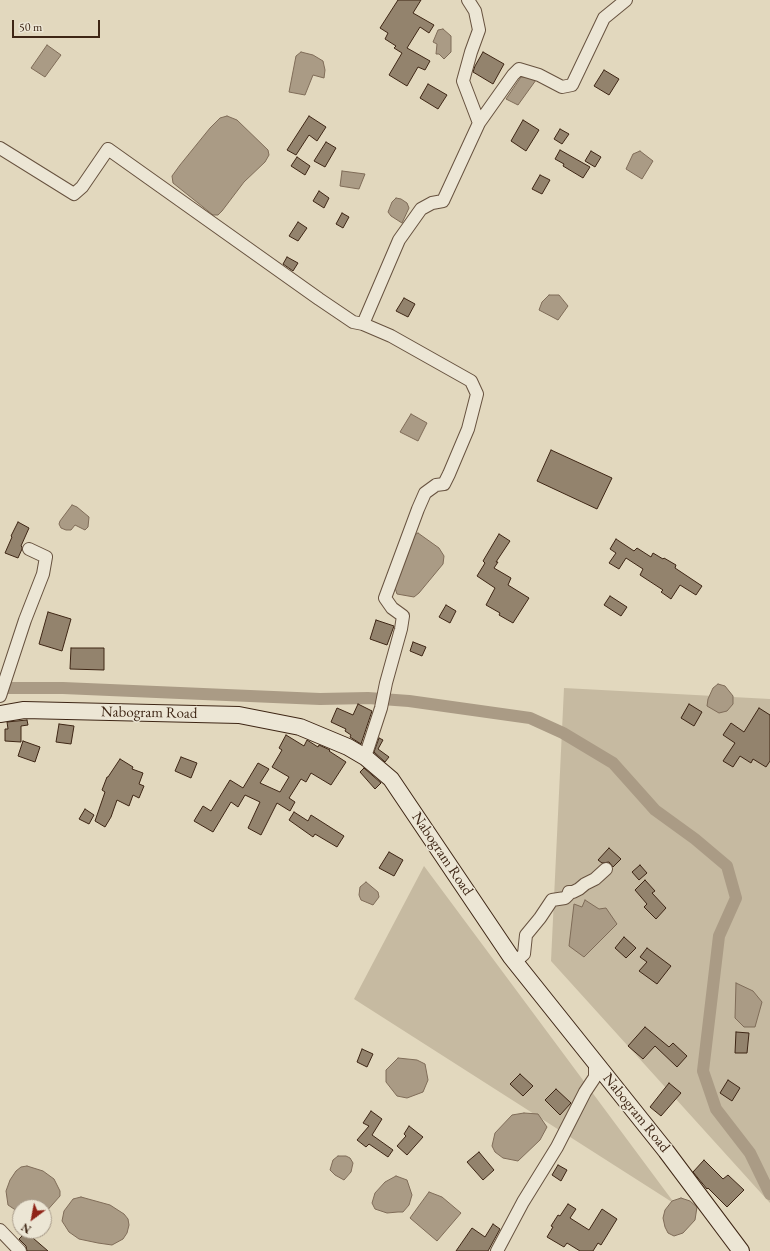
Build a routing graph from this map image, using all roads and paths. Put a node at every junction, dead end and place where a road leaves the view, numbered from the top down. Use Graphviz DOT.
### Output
graph roads {
  1 [pos="468,0"];
  2 [pos="626,0"];
  3 [pos="479,123"];
  4 [pos="0,148"];
  5 [pos="364,324"];
  6 [pos="29,549"];
  7 [pos="0,696"];
  8 [pos="0,714"];
  9 [pos="365,757"];
  10 [pos="606,869"];
  11 [pos="516,962"];
  12 [pos="596,1062"];
  13 [pos="0,1230"];
  14 [pos="20,1251"];
  15 [pos="497,1251"];
  16 [pos="741,1251"];
  1 -- 3 [label="street"];
  2 -- 3 [label="street"];
  3 -- 5 [label="street"];
  4 -- 5 [label="street"];
  5 -- 9 [label="street"];
  6 -- 7 [label="street"];
  8 -- 9 [label="main road, Nabogram Road"];
  9 -- 11 [label="main road, Nabogram Road"];
  10 -- 11 [label="street"];
  11 -- 12 [label="main road, Nabogram Road"];
  12 -- 15 [label="street"];
  12 -- 16 [label="main road, Nabogram Road"];
  13 -- 14 [label="street"];
}
